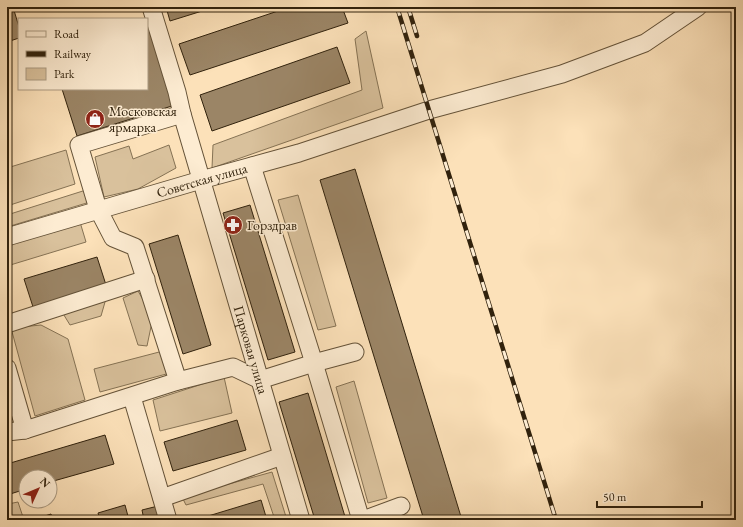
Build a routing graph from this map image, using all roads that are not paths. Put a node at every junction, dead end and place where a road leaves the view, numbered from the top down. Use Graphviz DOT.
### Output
graph roads {
  1 [pos="151,7"];
  2 [pos="698,7"];
  3 [pos="182,114"];
  4 [pos="252,166"];
  5 [pos="201,180"];
  6 [pos="98,210"];
  7 [pos="7,237"];
  8 [pos="146,279"];
  9 [pos="7,324"];
  10 [pos="355,352"];
  11 [pos="314,363"];
  12 [pos="7,368"];
  13 [pos="260,380"];
  14 [pos="178,381"];
  15 [pos="132,397"];
  16 [pos="25,430"];
  17 [pos="7,432"];
  18 [pos="282,456"];
  19 [pos="162,498"];
  20 [pos="401,506"];
  21 [pos="168,520"];
  22 [pos="301,520"];
  23 [pos="362,520"];
  1 -- 3 [label="street, Парковая улица"];
  2 -- 4 [label="street, Советская улица"];
  3 -- 5 [label="street, Парковая улица"];
  3 -- 6 [label="street"];
  4 -- 5 [label="street, Советская улица"];
  4 -- 11 [label="street"];
  5 -- 6 [label="street, Советская улица"];
  5 -- 13 [label="street, Парковая улица"];
  6 -- 7 [label="street, Советская улица"];
  6 -- 8 [label="street"];
  8 -- 9 [label="street"];
  8 -- 14 [label="street"];
  10 -- 11 [label="street"];
  11 -- 13 [label="street"];
  11 -- 23 [label="street"];
  12 -- 16 [label="street"];
  13 -- 14 [label="street"];
  13 -- 18 [label="street, Парковая улица"];
  14 -- 15 [label="street"];
  15 -- 16 [label="street"];
  15 -- 19 [label="street"];
  16 -- 17 [label="street"];
  18 -- 19 [label="street"];
  18 -- 22 [label="street, Парковая улица"];
  19 -- 21 [label="street"];
  20 -- 23 [label="street"];
}
